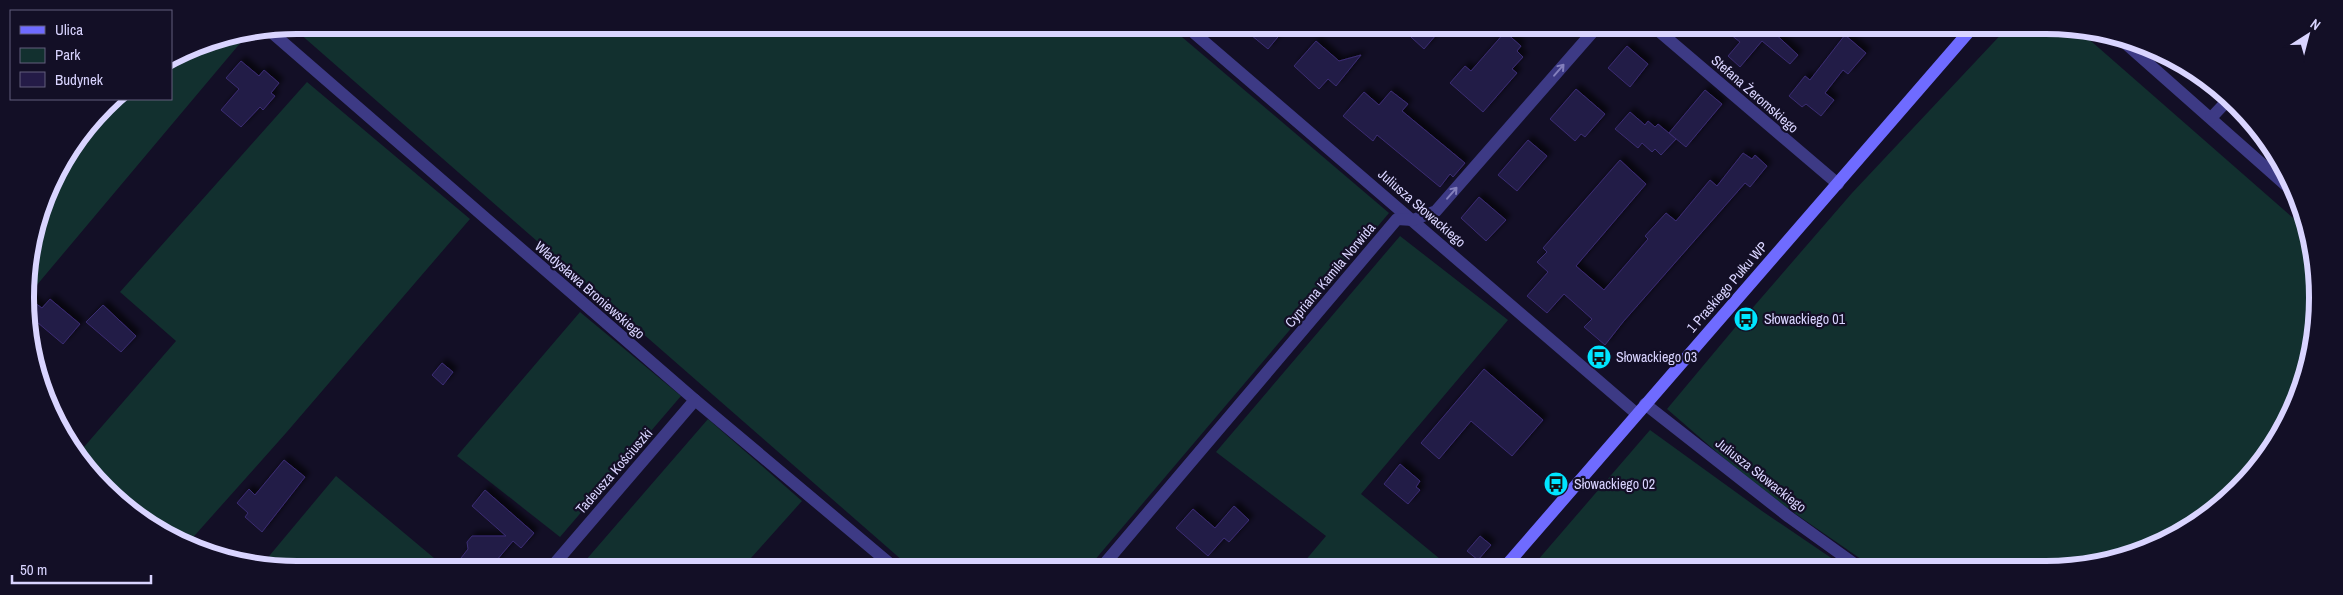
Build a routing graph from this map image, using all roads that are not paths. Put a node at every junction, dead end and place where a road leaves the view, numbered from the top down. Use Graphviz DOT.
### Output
graph roads {
  1 [pos="1195,34"];
  2 [pos="1591,34"];
  3 [pos="1662,34"];
  4 [pos="1967,34"];
  5 [pos="275,35"];
  6 [pos="2132,49"];
  7 [pos="2224,104"];
  8 [pos="2211,118"];
  9 [pos="2283,182"];
  10 [pos="1838,184"];
  11 [pos="1413,220"];
  12 [pos="695,400"];
  13 [pos="1641,409"];
  14 [pos="557,561"];
  15 [pos="887,561"];
  16 [pos="1108,561"];
  17 [pos="1510,561"];
  18 [pos="1850,561"];
  1 -- 11 [label="street, Juliusza Słowackiego"];
  11 -- 2 [label="street, Cypriana Kamila Norwida, one-way"];
  3 -- 10 [label="street, Stefana Żeromskiego"];
  4 -- 10 [label="street, 1 Praskiego Pułku WP"];
  5 -- 12 [label="street, Władysława Broniewskiego"];
  6 -- 8 [label="street"];
  7 -- 8 [label="street"];
  8 -- 9 [label="street"];
  10 -- 13 [label="street, 1 Praskiego Pułku WP"];
  11 -- 13 [label="street, Juliusza Słowackiego"];
  11 -- 16 [label="street, Cypriana Kamila Norwida"];
  12 -- 14 [label="street, Tadeusza Kościuszki"];
  12 -- 15 [label="street, Władysława Broniewskiego"];
  13 -- 17 [label="street, 1 Praskiego Pułku WP"];
  13 -- 18 [label="street, Juliusza Słowackiego"];
}
